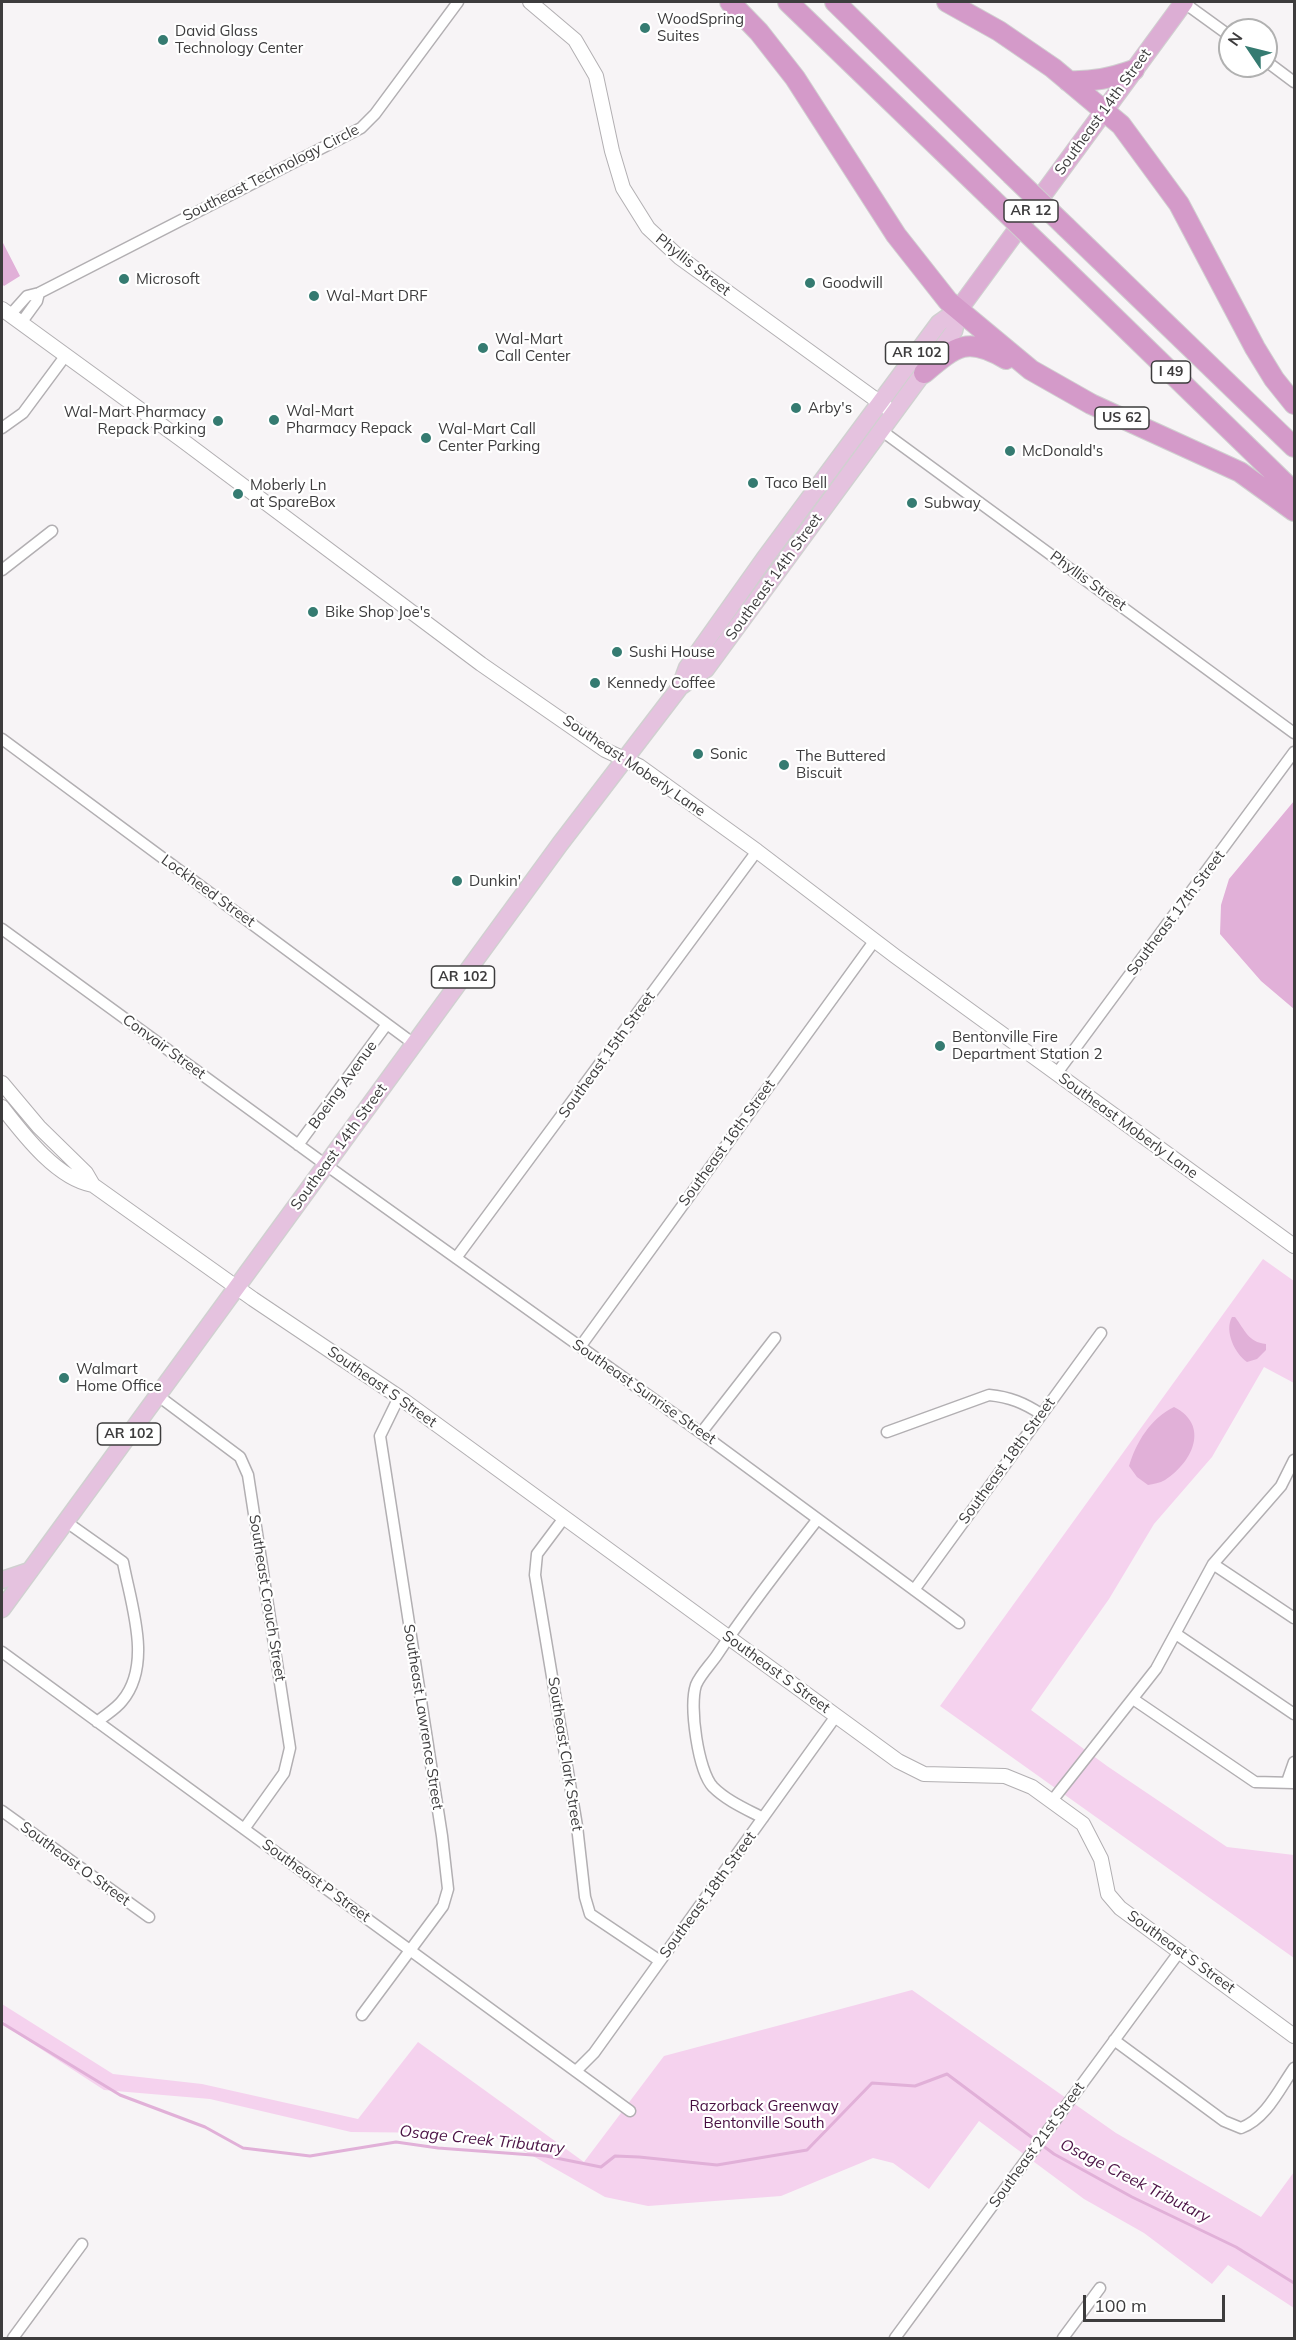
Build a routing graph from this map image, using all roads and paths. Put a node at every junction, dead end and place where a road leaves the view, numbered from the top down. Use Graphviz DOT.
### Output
graph roads {
  1 [pos="458,2"];
  2 [pos="530,2"];
  3 [pos="730,2"];
  4 [pos="788,2"];
  5 [pos="835,2"];
  6 [pos="946,2"];
  7 [pos="1184,2"];
  8 [pos="1218,27"];
  9 [pos="1134,70"];
  10 [pos="1278,70"];
  11 [pos="1068,81"];
  12 [pos="1294,82"];
  13 [pos="1104,112"];
  14 [pos="958,309"];
  15 [pos="11,316"];
  16 [pos="66,355"];
  17 [pos="1031,370"];
  18 [pos="924,373"];
  19 [pos="880,402"];
  20 [pos="1294,404"];
  21 [pos="895,413"];
  22 [pos="2,428"];
  23 [pos="882,431"];
  24 [pos="1294,447"];
  25 [pos="1294,492"];
  26 [pos="1294,512"];
  27 [pos="52,531"];
  28 [pos="2,570"];
  29 [pos="680,687"];
  30 [pos="1294,733"];
  31 [pos="2,739"];
  32 [pos="1294,752"];
  33 [pos="624,760"];
  34 [pos="757,851"];
  35 [pos="2,929"];
  36 [pos="874,940"];
  37 [pos="387,1024"];
  38 [pos="414,1044"];
  39 [pos="1057,1073"];
  40 [pos="2,1083"];
  41 [pos="2,1107"];
  42 [pos="298,1145"];
  43 [pos="326,1165"];
  44 [pos="93,1185"];
  45 [pos="1294,1246"];
  46 [pos="456,1258"];
  47 [pos="237,1287"];
  48 [pos="1101,1333"];
  49 [pos="775,1338"];
  50 [pos="580,1347"];
  51 [pos="157,1395"];
  52 [pos="399,1397"];
  53 [pos="1041,1414"];
  54 [pos="887,1432"];
  55 [pos="701,1433"];
  56 [pos="1294,1464"];
  57 [pos="564,1518"];
  58 [pos="817,1520"];
  59 [pos="65,1521"];
  60 [pos="1213,1564"];
  61 [pos="29,1571"];
  62 [pos="2,1580"];
  63 [pos="914,1590"];
  64 [pos="2,1608"];
  65 [pos="1294,1618"];
  66 [pos="959,1623"];
  67 [pos="1176,1634"];
  68 [pos="729,1637"];
  69 [pos="2,1652"];
  70 [pos="1133,1699"];
  71 [pos="1294,1714"];
  72 [pos="836,1716"];
  73 [pos="97,1722"];
  74 [pos="1294,1762"];
  75 [pos="1291,1782"];
  76 [pos="1051,1802"];
  77 [pos="2,1810"];
  78 [pos="763,1818"];
  79 [pos="244,1829"];
  80 [pos="148,1917"];
  81 [pos="409,1950"];
  82 [pos="1179,1951"];
  83 [pos="660,1961"];
  84 [pos="362,2015"];
  85 [pos="1294,2036"];
  86 [pos="1114,2040"];
  87 [pos="1294,2068"];
  88 [pos="576,2071"];
  89 [pos="630,2111"];
  90 [pos="82,2244"];
  91 [pos="1100,2288"];
  92 [pos="13,2338"];
  93 [pos="895,2338"];
  94 [pos="1063,2338"];
  1 -- 15 [label="street, Southeast Technology Circle"];
  2 -- 19 [label="street, Phyllis Street"];
  3 -- 14 [label="highway"];
  4 -- 25 [label="highway, I 49, bridge"];
  5 -- 24 [label="highway, I 49, bridge"];
  6 -- 11 [label="highway"];
  7 -- 8 [label="street"];
  7 -- 9 [label="highway, Southeast 14th Street / AR 12"];
  9 -- 11 [label="highway"];
  9 -- 13 [label="highway, Southeast 14th Street / AR 12"];
  10 -- 12 [label="street"];
  11 -- 13 [label="highway"];
  13 -- 14 [label="highway, Southeast 14th Street / AR 12"];
  13 -- 20 [label="highway"];
  14 -- 17 [label="highway, US 62"];
  14 -- 18 [label="main road, Southeast 14th Street / AR 102"];
  14 -- 19 [label="main road, Southeast 14th Street / AR 102"];
  15 -- 16 [label="street, Southeast Moberly Lane"];
  16 -- 22 [label="street"];
  16 -- 33 [label="street, Southeast Moberly Lane"];
  17 -- 18 [label="highway, US 62"];
  17 -- 26 [label="highway, US 62"];
  18 -- 21 [label="main road, Southeast 14th Street / AR 102"];
  19 -- 21 [label="street, Phyllis Street"];
  19 -- 29 [label="main road, Southeast 14th Street / AR 102"];
  21 -- 23 [label="main road, Southeast 14th Street / AR 102"];
  23 -- 29 [label="main road, Southeast 14th Street / AR 102"];
  23 -- 30 [label="street, Phyllis Street"];
  27 -- 28 [label="street"];
  29 -- 33 [label="main road, Southeast 14th Street / AR 102"];
  31 -- 37 [label="street, Lockheed Street"];
  32 -- 39 [label="street, Southeast 17th Street"];
  33 -- 34 [label="street, Southeast Moberly Lane"];
  33 -- 38 [label="main road, Southeast 14th Street / AR 102"];
  34 -- 36 [label="street, Southeast Moberly Lane"];
  34 -- 46 [label="street, Southeast 15th Street"];
  35 -- 42 [label="street, Convair Street"];
  36 -- 39 [label="street, Southeast Moberly Lane"];
  36 -- 50 [label="street, Southeast 16th Street"];
  37 -- 38 [label="street, Lockheed Street"];
  37 -- 42 [label="street, Boeing Avenue"];
  38 -- 43 [label="main road, Southeast 14th Street / AR 102"];
  39 -- 45 [label="street, Southeast Moberly Lane"];
  40 -- 44 [label="street"];
  41 -- 44 [label="street"];
  42 -- 43 [label="street, Convair Street"];
  43 -- 46 [label="street, Southeast Sunrise Street"];
  43 -- 47 [label="main road, Southeast 14th Street / AR 102"];
  44 -- 47 [label="street, Southeast S Street"];
  46 -- 50 [label="street, Southeast Sunrise Street"];
  47 -- 51 [label="main road, Southeast 14th Street / AR 102"];
  47 -- 52 [label="street, Southeast S Street"];
  48 -- 53 [label="street, Southeast 18th Street"];
  49 -- 55 [label="street"];
  50 -- 55 [label="street, Southeast Sunrise Street"];
  51 -- 59 [label="main road, Southeast 14th Street / AR 102"];
  51 -- 79 [label="street, Southeast Crouch Street"];
  52 -- 57 [label="street, Southeast S Street"];
  52 -- 81 [label="street, Southeast Lawrence Street"];
  53 -- 54 [label="street"];
  53 -- 63 [label="street, Southeast 18th Street"];
  55 -- 58 [label="street, Southeast Sunrise Street"];
  56 -- 60 [label="street"];
  57 -- 68 [label="street, Southeast S Street"];
  57 -- 83 [label="street, Southeast Clark Street"];
  58 -- 63 [label="street, Southeast Sunrise Street"];
  58 -- 68 [label="street"];
  59 -- 61 [label="main road, Southeast 14th Street / AR 102"];
  59 -- 73 [label="street"];
  60 -- 65 [label="street"];
  60 -- 67 [label="street"];
  61 -- 62 [label="main road"];
  61 -- 64 [label="main road, Southeast 14th Street / AR 102"];
  63 -- 66 [label="street, Southeast Sunrise Street"];
  67 -- 70 [label="street"];
  67 -- 71 [label="street"];
  68 -- 72 [label="street, Southeast S Street"];
  68 -- 78 [label="street"];
  69 -- 73 [label="street, Southeast P Street"];
  70 -- 75 [label="street"];
  70 -- 76 [label="street"];
  72 -- 76 [label="street, Southeast S Street"];
  72 -- 78 [label="street, Southeast 18th Street"];
  73 -- 79 [label="street, Southeast P Street"];
  74 -- 75 [label="street"];
  76 -- 82 [label="street, Southeast S Street"];
  77 -- 80 [label="street, Southeast O Street"];
  78 -- 83 [label="street, Southeast 18th Street"];
  79 -- 81 [label="street, Southeast P Street"];
  81 -- 84 [label="street, Southeast Lawrence Street"];
  81 -- 88 [label="street, Southeast P Street"];
  82 -- 85 [label="street, Southeast S Street"];
  82 -- 86 [label="street, Southeast 21st Street"];
  83 -- 88 [label="street, Southeast 18th Street"];
  86 -- 87 [label="street"];
  86 -- 93 [label="street, Southeast 21st Street"];
  88 -- 89 [label="street, Southeast P Street"];
  90 -- 92 [label="street"];
  91 -- 94 [label="street"];
}
